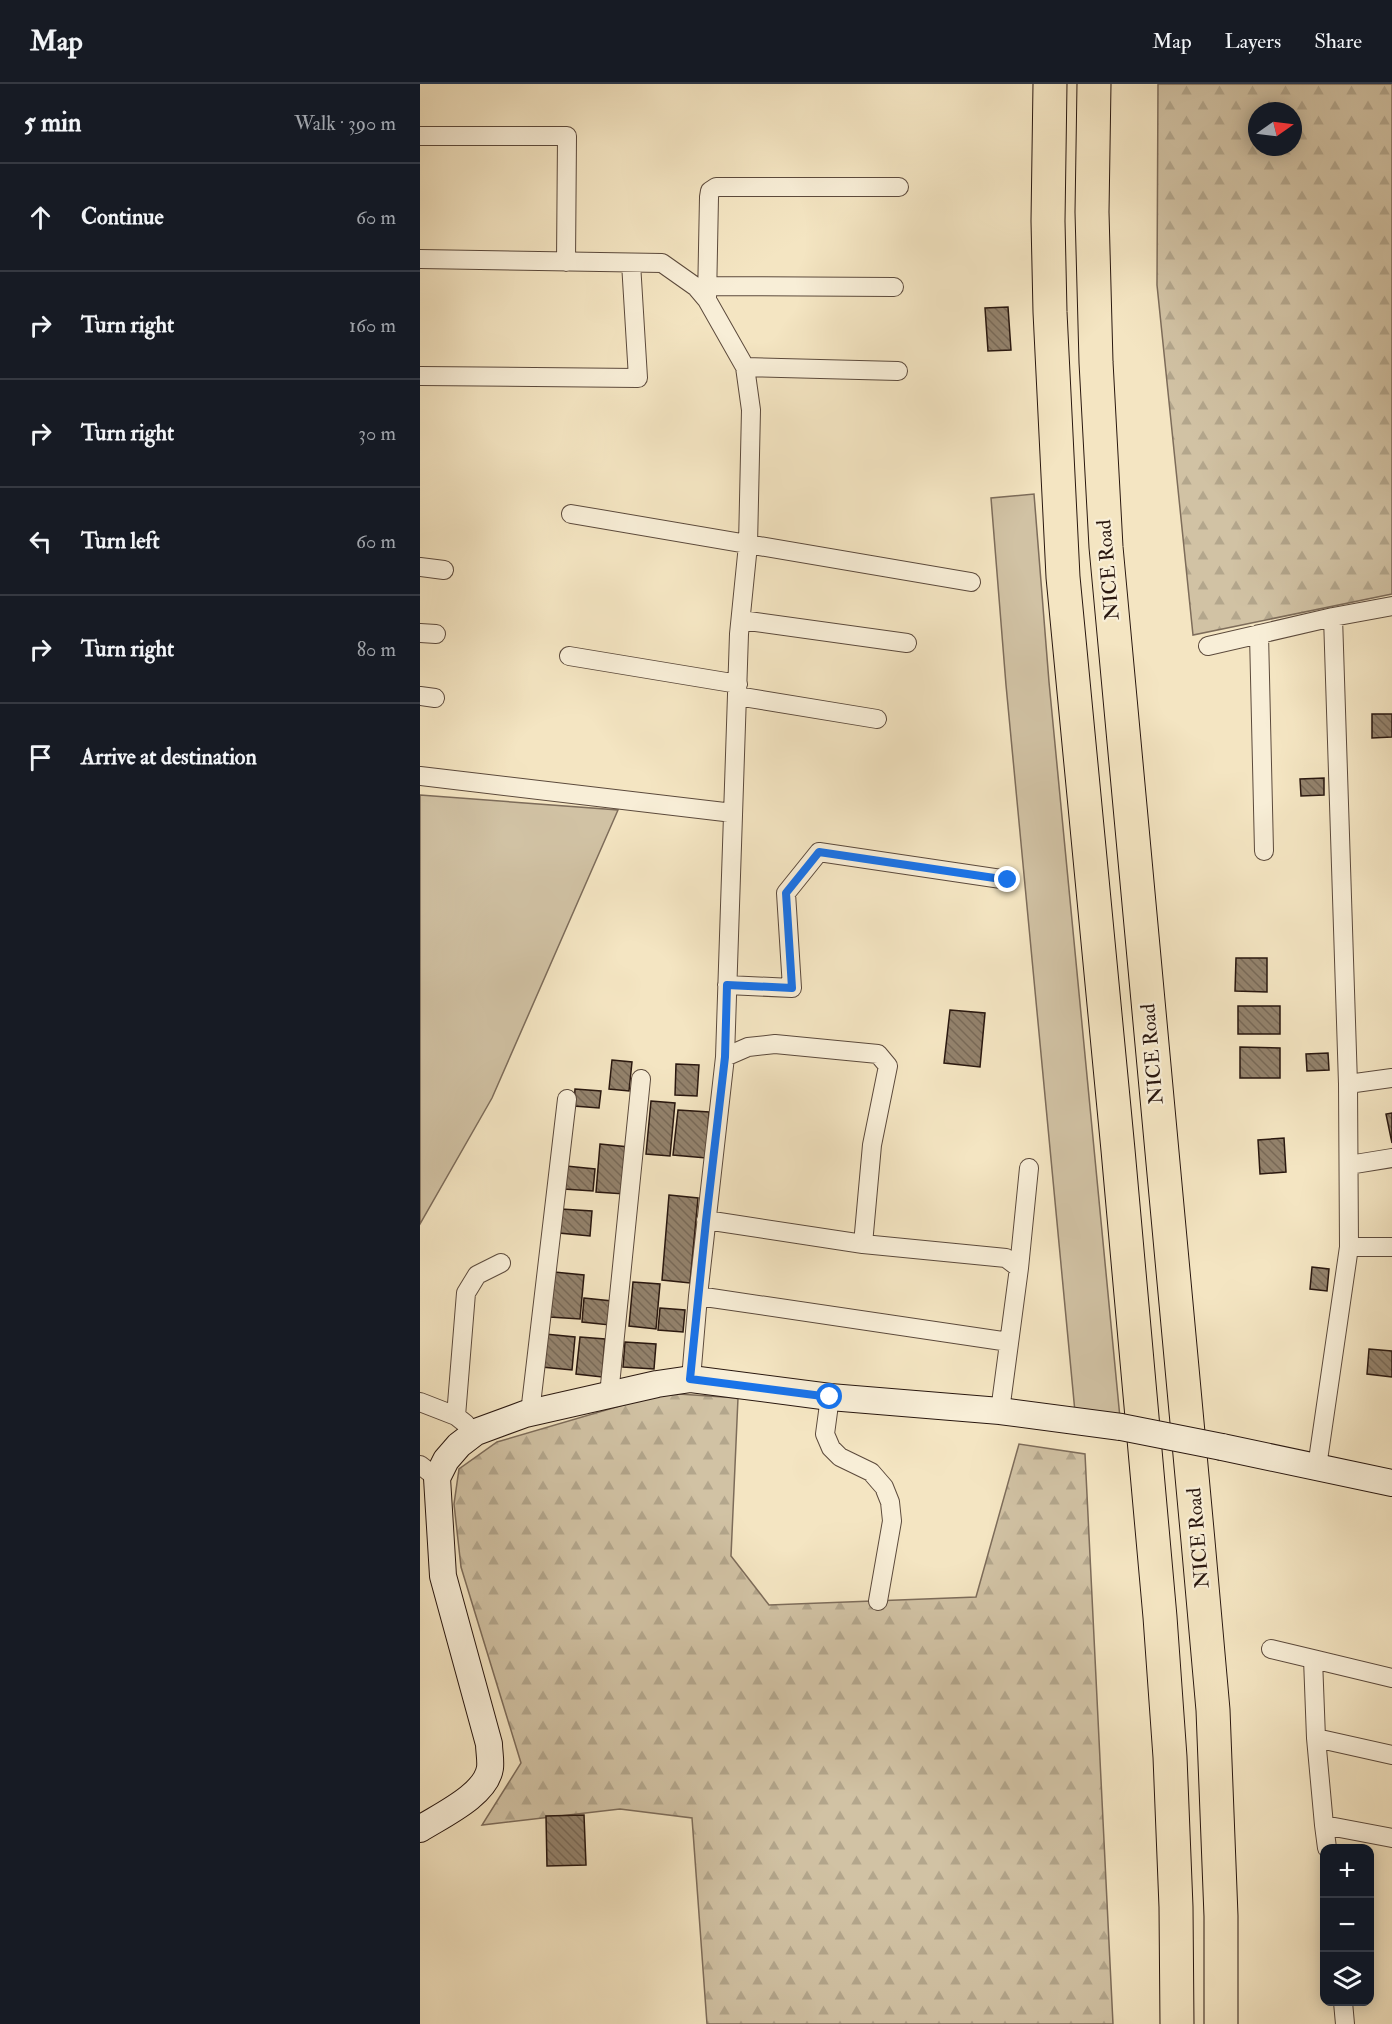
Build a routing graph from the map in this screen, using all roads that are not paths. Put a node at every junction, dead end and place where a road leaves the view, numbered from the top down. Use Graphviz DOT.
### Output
graph roads {
  1 [pos="1050,84"];
  2 [pos="1094,84"];
  3 [pos="420,136"];
  4 [pos="899,186"];
  5 [pos="420,259"];
  6 [pos="566,262"];
  7 [pos="631,263"];
  8 [pos="894,287"];
  9 [pos="707,293"];
  10 [pos="745,367"];
  11 [pos="898,370"];
  12 [pos="420,376"];
  13 [pos="571,514"];
  14 [pos="748,544"];
  15 [pos="420,567"];
  16 [pos="444,570"];
  17 [pos="971,582"];
  18 [pos="1392,606"];
  19 [pos="1333,617"];
  20 [pos="741,620"];
  21 [pos="1259,634"];
  22 [pos="907,643"];
  23 [pos="1208,646"];
  24 [pos="569,656"];
  25 [pos="738,690"];
  26 [pos="877,719"];
  27 [pos="420,776"];
  28 [pos="733,813"];
  29 [pos="1264,851"];
  30 [pos="1008,880"];
  31 [pos="727,985"];
  32 [pos="725,1057"];
  33 [pos="1392,1078"];
  34 [pos="641,1079"];
  35 [pos="1348,1084"];
  36 [pos="567,1099"];
  37 [pos="1392,1158"];
  38 [pos="1349,1165"];
  39 [pos="1029,1168"];
  40 [pos="706,1221"];
  41 [pos="863,1244"];
  42 [pos="1349,1247"];
  43 [pos="1392,1247"];
  44 [pos="501,1263"];
  45 [pos="1019,1268"];
  46 [pos="698,1296"];
  47 [pos="1009,1342"];
  48 [pos="690,1379"];
  49 [pos="609,1395"];
  50 [pos="830,1397"];
  51 [pos="420,1402"];
  52 [pos="1000,1411"];
  53 [pos="530,1413"];
  54 [pos="456,1416"];
  55 [pos="476,1432"];
  56 [pos="1317,1467"];
  57 [pos="428,1471"];
  58 [pos="1391,1480"];
  59 [pos="878,1601"];
  60 [pos="1271,1649"];
  61 [pos="1313,1659"];
  62 [pos="1392,1678"];
  63 [pos="1316,1738"];
  64 [pos="1392,1755"];
  65 [pos="1324,1825"];
  66 [pos="420,1828"];
  67 [pos="1392,1838"];
  68 [pos="1326,1844"];
  69 [pos="1343,2006"];
  70 [pos="1177,2024"];
  71 [pos="1221,2024"];
  72 [pos="1345,2024"];
  1 -- 70 [label="highway"];
  2 -- 71 [label="highway, NICE Road"];
  3 -- 6 [label="street"];
  4 -- 9 [label="street"];
  5 -- 6 [label="street"];
  6 -- 7 [label="street"];
  7 -- 9 [label="street"];
  7 -- 12 [label="street"];
  8 -- 9 [label="street"];
  9 -- 10 [label="street"];
  10 -- 11 [label="street"];
  10 -- 14 [label="street"];
  13 -- 14 [label="street"];
  14 -- 17 [label="street"];
  14 -- 20 [label="street"];
  15 -- 16 [label="street"];
  18 -- 19 [label="street"];
  19 -- 21 [label="street"];
  19 -- 35 [label="street"];
  20 -- 22 [label="street"];
  20 -- 25 [label="street"];
  21 -- 23 [label="street"];
  21 -- 29 [label="street"];
  24 -- 25 [label="street"];
  25 -- 26 [label="street"];
  25 -- 28 [label="street"];
  27 -- 28 [label="street"];
  28 -- 31 [label="street"];
  30 -- 31 [label="street"];
  31 -- 32 [label="street"];
  32 -- 40 [label="street"];
  32 -- 41 [label="street"];
  33 -- 35 [label="street"];
  34 -- 49 [label="street"];
  35 -- 38 [label="street"];
  36 -- 53 [label="street"];
  37 -- 38 [label="street"];
  38 -- 42 [label="street"];
  39 -- 45 [label="street"];
  40 -- 41 [label="street"];
  40 -- 46 [label="street"];
  41 -- 45 [label="street"];
  42 -- 43 [label="street"];
  42 -- 56 [label="street"];
  44 -- 54 [label="street"];
  45 -- 47 [label="street"];
  46 -- 47 [label="street"];
  46 -- 48 [label="street"];
  47 -- 52 [label="street"];
  48 -- 49 [label="street"];
  48 -- 50 [label="street"];
  49 -- 53 [label="street"];
  50 -- 52 [label="street"];
  50 -- 59 [label="street"];
  51 -- 54 [label="street"];
  52 -- 56 [label="street, bridge"];
  53 -- 55 [label="street"];
  54 -- 55 [label="street"];
  55 -- 57 [label="street"];
  56 -- 58 [label="street"];
  57 -- 66 [label="street"];
  60 -- 61 [label="street"];
  61 -- 62 [label="street"];
  61 -- 63 [label="street"];
  63 -- 64 [label="street"];
  63 -- 65 [label="street"];
  65 -- 67 [label="street"];
  65 -- 68 [label="street"];
  69 -- 72 [label="street"];
}
